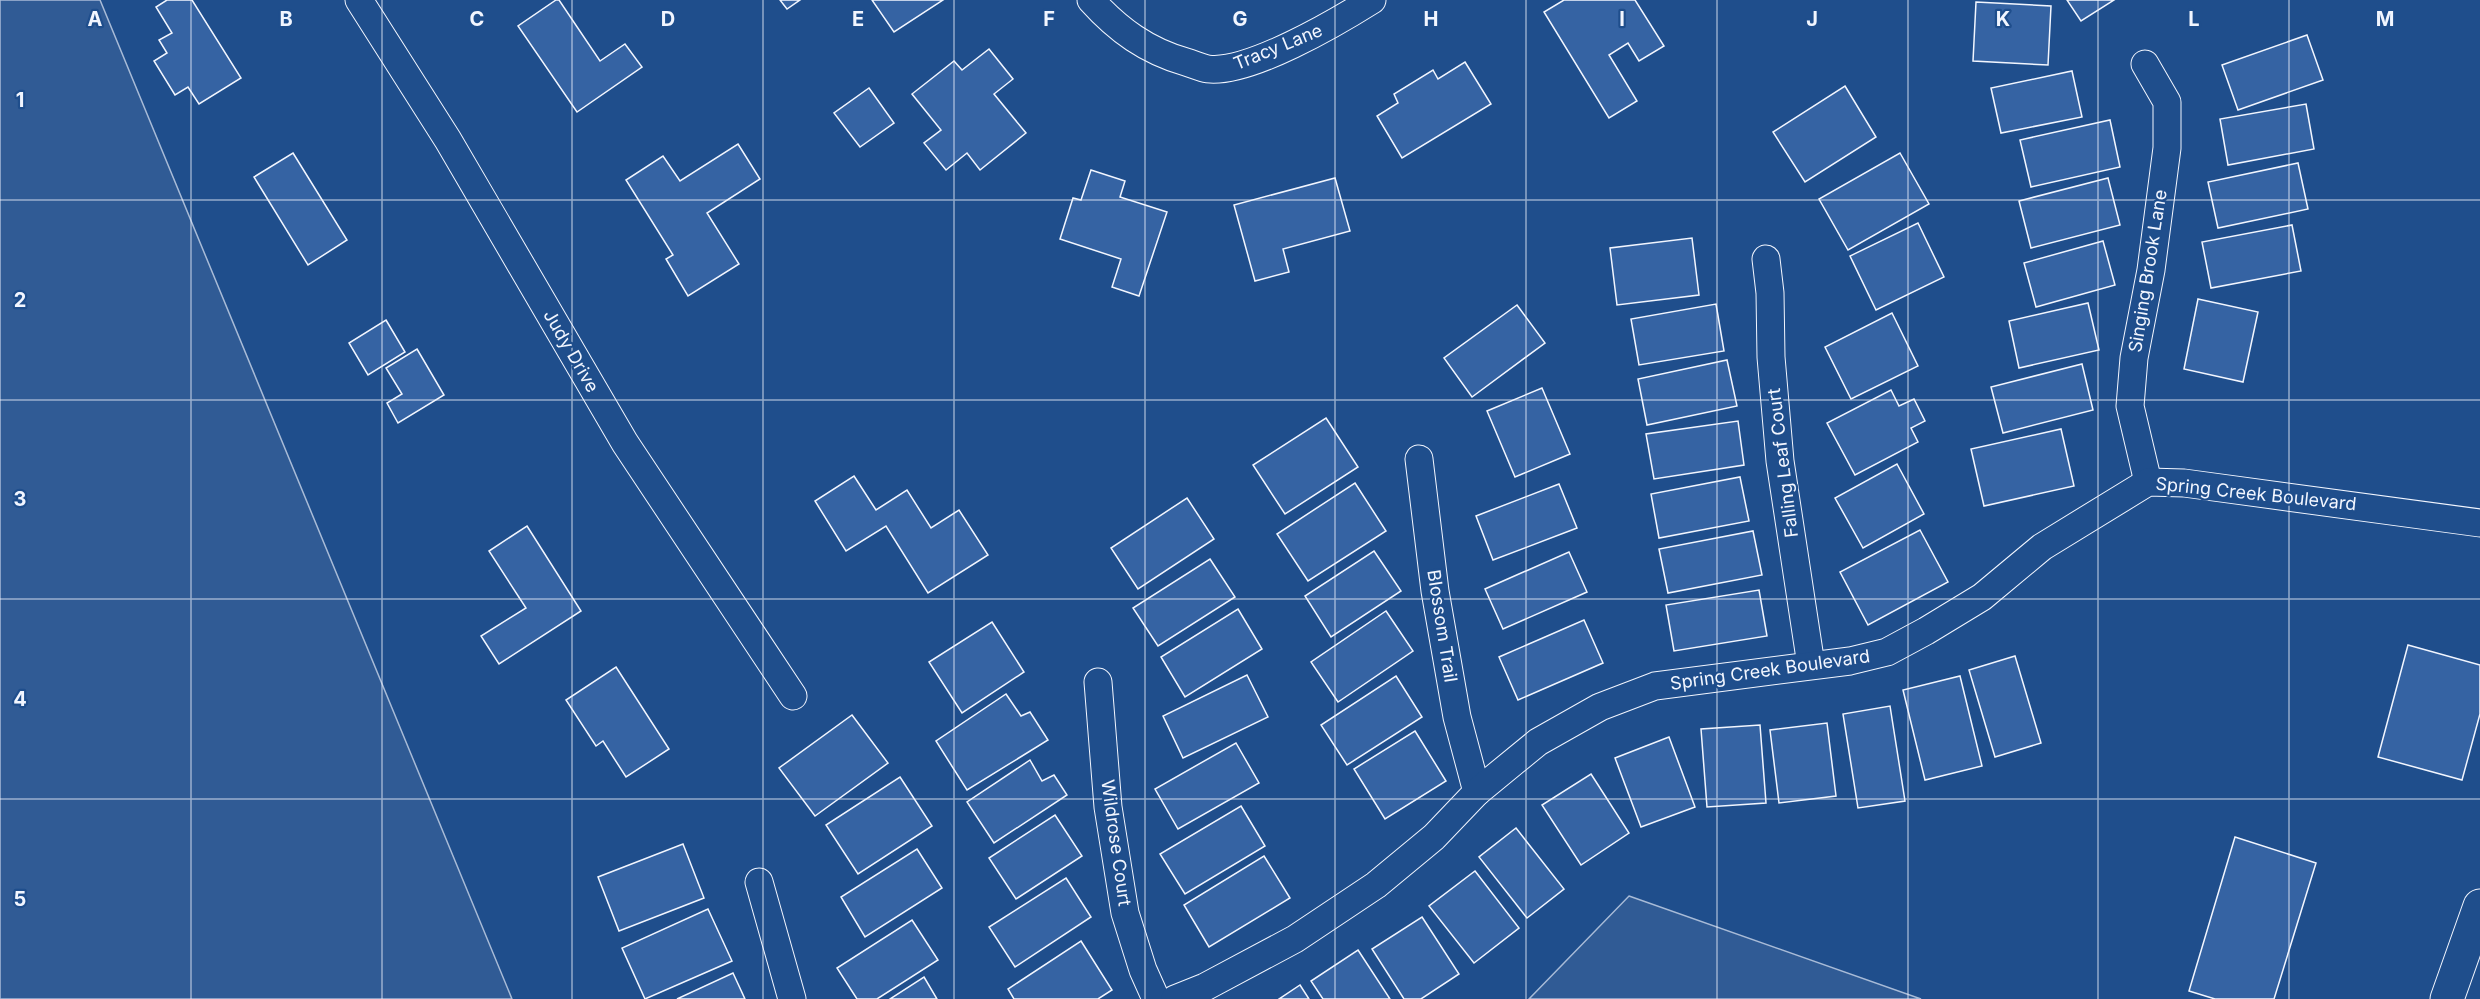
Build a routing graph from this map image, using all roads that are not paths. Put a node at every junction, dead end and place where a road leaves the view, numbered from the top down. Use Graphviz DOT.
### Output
graph roads {
  1 [pos="359,0"];
  2 [pos="1091,0"];
  3 [pos="1372,0"];
  4 [pos="2145,64"];
  5 [pos="1766,260"];
  6 [pos="1419,459"];
  7 [pos="2148,482"];
  8 [pos="2480,523"];
  9 [pos="1811,665"];
  10 [pos="1098,682"];
  11 [pos="793,696"];
  12 [pos="1477,792"];
  13 [pos="759,882"];
  14 [pos="2480,906"];
  15 [pos="792,999"];
  16 [pos="1156,999"];
  17 [pos="1176,999"];
  18 [pos="2447,999"];
  1 -- 11 [label="street, Judy Drive"];
  2 -- 3 [label="street, Tracy Lane"];
  4 -- 7 [label="street, Singing Brook Lane"];
  5 -- 9 [label="street, Falling Leaf Court"];
  6 -- 12 [label="street, Blossom Trail"];
  7 -- 8 [label="street, Spring Creek Boulevard"];
  7 -- 9 [label="street, Spring Creek Boulevard"];
  9 -- 12 [label="street, Spring Creek Boulevard"];
  10 -- 16 [label="street, Wildrose Court"];
  12 -- 17 [label="street, Spring Creek Boulevard"];
  13 -- 15 [label="street"];
  14 -- 18 [label="main road"];
}
